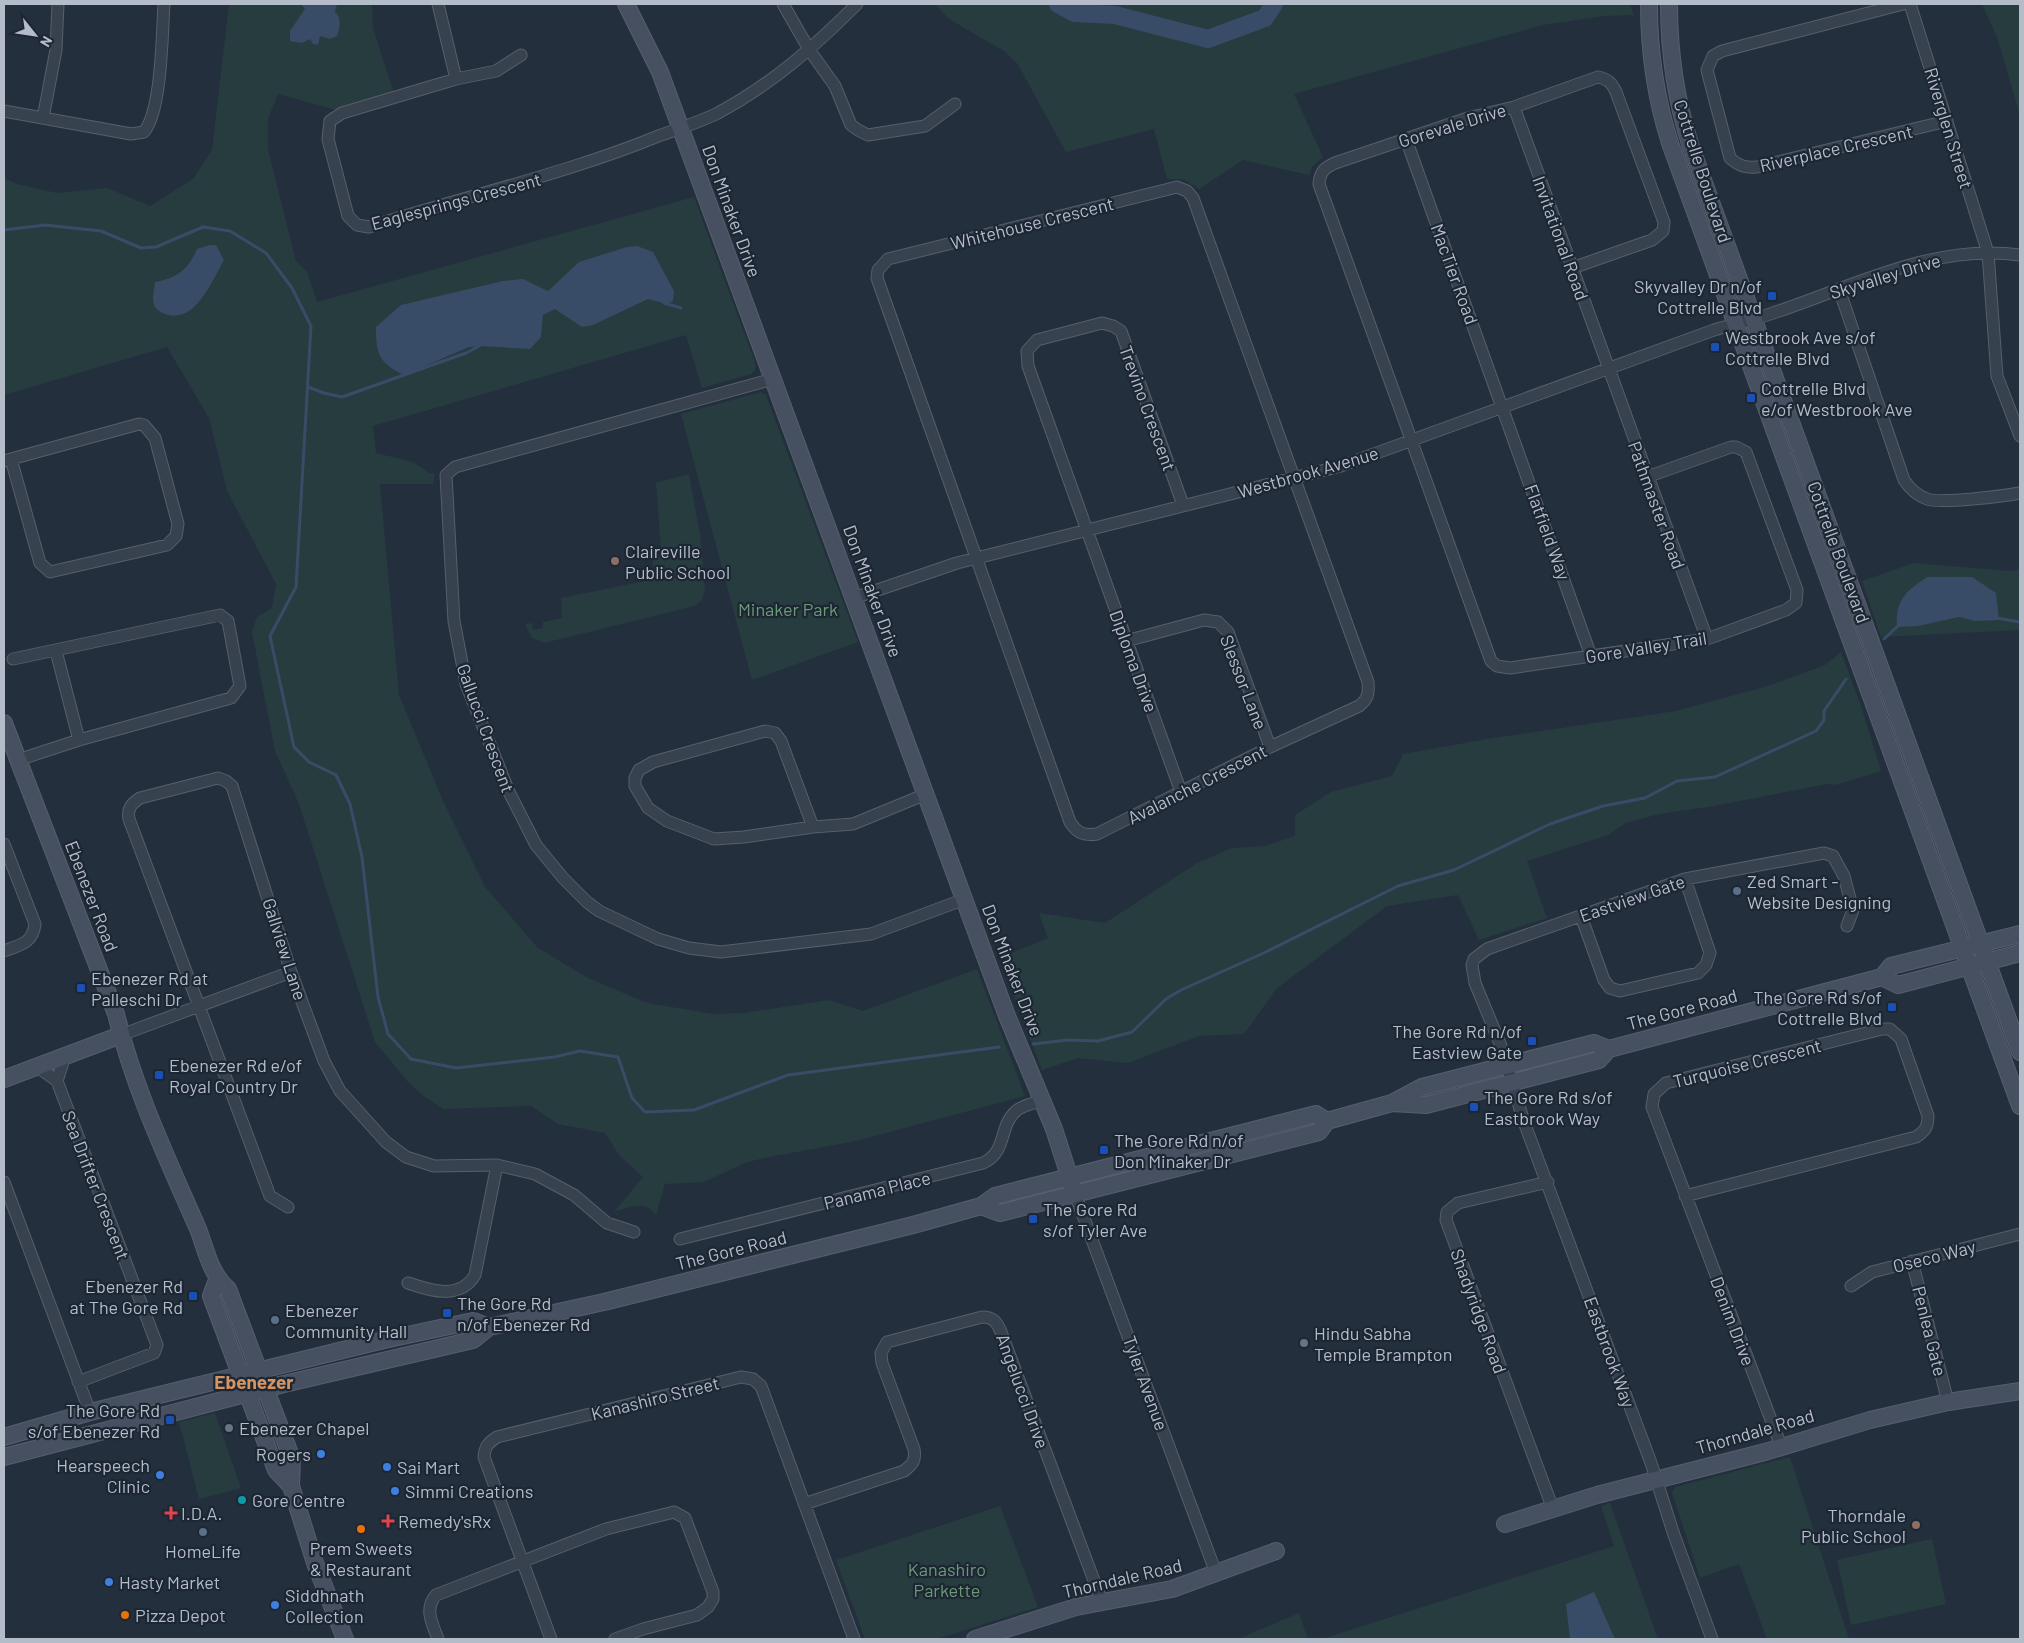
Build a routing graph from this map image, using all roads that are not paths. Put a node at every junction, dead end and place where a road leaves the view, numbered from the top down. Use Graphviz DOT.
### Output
graph roads {
  1 [pos="58,4"];
  2 [pos="164,4"];
  3 [pos="438,4"];
  4 [pos="626,4"];
  5 [pos="783,4"];
  6 [pos="857,4"];
  7 [pos="1650,4"];
  8 [pos="1669,4"];
  9 [pos="1903,4"];
  10 [pos="1910,4"];
  11 [pos="810,51"];
  12 [pos="521,55"];
  13 [pos="456,79"];
  14 [pos="955,104"];
  15 [pos="1514,106"];
  16 [pos="4,111"];
  17 [pos="43,118"];
  18 [pos="1947,121"];
  19 [pos="681,128"];
  20 [pos="1406,139"];
  21 [pos="1988,253"];
  22 [pos="2020,255"];
  23 [pos="1572,268"];
  24 [pos="1839,289"];
  25 [pos="1753,319"];
  26 [pos="1735,324"];
  27 [pos="1608,370"];
  28 [pos="773,379"];
  29 [pos="1503,408"];
  30 [pos="2020,436"];
  31 [pos="1410,441"];
  32 [pos="7,460"];
  33 [pos="1647,477"];
  34 [pos="1295,478"];
  35 [pos="2020,493"];
  36 [pos="1183,505"];
  37 [pos="1087,530"];
  38 [pos="975,558"];
  39 [pos="854,598"];
  40 [pos="1707,639"];
  41 [pos="1126,641"];
  42 [pos="56,651"];
  43 [pos="1591,656"];
  44 [pos="13,659"];
  45 [pos="4,723"];
  46 [pos="79,740"];
  47 [pos="1270,747"];
  48 [pos="18,760"];
  49 [pos="1181,792"];
  50 [pos="926,794"];
  51 [pos="812,827"];
  52 [pos="4,844"];
  53 [pos="1685,879"];
  54 [pos="964,899"];
  55 [pos="1581,916"];
  56 [pos="1847,926"];
  57 [pos="2020,934"];
  58 [pos="1980,944"];
  59 [pos="1962,949"];
  60 [pos="4,950"];
  61 [pos="2020,954"];
  62 [pos="1987,962"];
  63 [pos="1969,966"];
  64 [pos="291,972"];
  65 [pos="1882,977"];
  66 [pos="200,1006"];
  67 [pos="121,1035"];
  68 [pos="1609,1049"];
  69 [pos="2020,1052"];
  70 [pos="65,1056"];
  71 [pos="1506,1065"];
  72 [pos="38,1067"];
  73 [pos="4,1079"];
  74 [pos="58,1081"];
  75 [pos="1511,1083"];
  76 [pos="1042,1101"];
  77 [pos="1392,1103"];
  78 [pos="2020,1106"];
  79 [pos="1327,1121"];
  80 [pos="497,1165"];
  81 [pos="1070,1176"];
  82 [pos="4,1182"];
  83 [pos="1548,1182"];
  84 [pos="1075,1194"];
  85 [pos="1686,1196"];
  86 [pos="981,1206"];
  87 [pos="288,1207"];
  88 [pos="634,1232"];
  89 [pos="2020,1234"];
  90 [pos="680,1239"];
  91 [pos="1912,1261"];
  92 [pos="218,1280"];
  93 [pos="408,1283"];
  94 [pos="1851,1286"];
  95 [pos="489,1328"];
  96 [pos="259,1370"];
  97 [pos="242,1374"];
  98 [pos="78,1382"];
  99 [pos="266,1388"];
  100 [pos="2020,1391"];
  101 [pos="248,1392"];
  102 [pos="1948,1402"];
  103 [pos="90,1412"];
  104 [pos="4,1437"];
  105 [pos="1781,1446"];
  106 [pos="4,1457"];
  107 [pos="1657,1479"];
  108 [pos="291,1486"];
  109 [pos="804,1504"];
  110 [pos="1553,1509"];
  111 [pos="1505,1524"];
  112 [pos="1276,1550"];
  113 [pos="522,1561"];
  114 [pos="1216,1573"];
  115 [pos="1102,1602"];
  116 [pos="345,1639"];
  117 [pos="438,1639"];
  118 [pos="551,1639"];
  119 [pos="615,1639"];
  120 [pos="854,1639"];
  121 [pos="975,1639"];
  122 [pos="1712,1639"];
  1 -- 17 [label="street"];
  2 -- 17 [label="street"];
  3 -- 13 [label="street"];
  4 -- 19 [label="main road, Don Minaker Drive"];
  5 -- 11 [label="street"];
  6 -- 11 [label="street, Eaglesprings Crescent"];
  7 -- 26 [label="main road, Cottrelle Boulevard"];
  8 -- 25 [label="main road, Cottrelle Boulevard"];
  9 -- 18 [label="street, Riverplace Crescent"];
  10 -- 18 [label="street, Riverglen Street"];
  11 -- 14 [label="street"];
  11 -- 19 [label="street, Eaglesprings Crescent"];
  12 -- 13 [label="street, Eaglesprings Crescent"];
  13 -- 19 [label="street, Eaglesprings Crescent"];
  15 -- 20 [label="street, Gorevale Drive"];
  15 -- 23 [label="street, Invitational Road"];
  15 -- 23 [label="street, Gorevale Drive"];
  16 -- 17 [label="street"];
  18 -- 21 [label="street, Riverglen Street"];
  19 -- 28 [label="main road, Don Minaker Drive"];
  20 -- 29 [label="street, MacTier Road"];
  20 -- 31 [label="street, Gorevale Drive"];
  21 -- 22 [label="street, Skyvalley Drive"];
  21 -- 24 [label="street, Skyvalley Drive"];
  21 -- 30 [label="street, Riverglen Street"];
  23 -- 27 [label="street, Invitational Road"];
  24 -- 25 [label="street, Skyvalley Drive"];
  24 -- 35 [label="street"];
  25 -- 26 [label="street, Westbrook Avenue"];
  25 -- 58 [label="main road, Cottrelle Boulevard"];
  26 -- 27 [label="street, Westbrook Avenue"];
  26 -- 59 [label="main road, Cottrelle Boulevard"];
  27 -- 29 [label="street, Westbrook Avenue"];
  27 -- 33 [label="street, Pathmaster Road"];
  28 -- 39 [label="main road, Don Minaker Drive"];
  28 -- 54 [label="street, Gallucci Crescent"];
  29 -- 31 [label="street, Westbrook Avenue"];
  29 -- 43 [label="street, Flatfield Way"];
  31 -- 34 [label="street, Westbrook Avenue"];
  31 -- 43 [label="street, Gore Valley Trail"];
  32 -- 32 [label="street"];
  33 -- 40 [label="street, Pathmaster Road"];
  33 -- 40 [label="street, Gore Valley Trail"];
  34 -- 36 [label="street, Westbrook Avenue"];
  34 -- 38 [label="street, Whitehouse Crescent"];
  34 -- 47 [label="street, Avalanche Crescent"];
  36 -- 37 [label="street, Westbrook Avenue"];
  36 -- 37 [label="street, Trevino Crescent"];
  37 -- 38 [label="street, Westbrook Avenue"];
  37 -- 41 [label="street, Diploma Drive"];
  38 -- 39 [label="street, Westbrook Avenue"];
  38 -- 49 [label="street, Avalanche Crescent"];
  39 -- 50 [label="main road, Don Minaker Drive"];
  40 -- 43 [label="street, Gore Valley Trail"];
  41 -- 47 [label="street, Slessor Lane"];
  41 -- 49 [label="street, Diploma Drive"];
  42 -- 44 [label="street"];
  42 -- 46 [label="street"];
  42 -- 46 [label="street"];
  45 -- 48 [label="main road, Ebenezer Road"];
  46 -- 48 [label="street"];
  47 -- 49 [label="street, Avalanche Crescent"];
  48 -- 67 [label="main road, Ebenezer Road"];
  50 -- 51 [label="street"];
  50 -- 54 [label="main road, Don Minaker Drive"];
  51 -- 51 [label="street"];
  52 -- 60 [label="street"];
  53 -- 55 [label="street, Eastview Gate"];
  53 -- 55 [label="street"];
  53 -- 56 [label="street, Eastview Gate"];
  54 -- 76 [label="main road, Don Minaker Drive"];
  55 -- 71 [label="street, Eastview Gate"];
  57 -- 58 [label="main road, The Gore Road"];
  58 -- 59 [label="main road, The Gore Road"];
  58 -- 62 [label="main road, Cottrelle Boulevard"];
  59 -- 63 [label="main road, Cottrelle Boulevard"];
  59 -- 65 [label="main road, The Gore Road"];
  61 -- 62 [label="main road, The Gore Road"];
  62 -- 63 [label="main road, The Gore Road"];
  62 -- 69 [label="main road, Cottrelle Boulevard"];
  63 -- 65 [label="main road, The Gore Road"];
  63 -- 78 [label="main road, Cottrelle Boulevard"];
  64 -- 66 [label="street"];
  64 -- 66 [label="street, Gallview Lane"];
  64 -- 80 [label="street, Gallview Lane"];
  65 -- 68 [label="main road, The Gore Road"];
  66 -- 67 [label="street"];
  66 -- 87 [label="street, Gallview Lane"];
  67 -- 70 [label="main road"];
  67 -- 92 [label="main road, Ebenezer Road"];
  68 -- 71 [label="main road, The Gore Road"];
  68 -- 75 [label="main road, The Gore Road"];
  70 -- 72 [label="main road"];
  70 -- 74 [label="street"];
  71 -- 75 [label="street, Eastbrook Way"];
  71 -- 77 [label="main road, The Gore Road"];
  72 -- 73 [label="main road"];
  72 -- 74 [label="street"];
  74 -- 98 [label="street, Sea Drifter Crescent"];
  75 -- 77 [label="main road, The Gore Road"];
  75 -- 83 [label="street, Eastbrook Way"];
  76 -- 81 [label="main road, Don Minaker Drive"];
  76 -- 90 [label="street, Panama Place"];
  77 -- 79 [label="main road, The Gore Road"];
  79 -- 81 [label="main road, The Gore Road"];
  79 -- 84 [label="main road, The Gore Road"];
  80 -- 88 [label="street, Gallview Lane"];
  80 -- 93 [label="street"];
  81 -- 84 [label="main road, Don Minaker Drive"];
  81 -- 86 [label="main road, The Gore Road"];
  82 -- 98 [label="street"];
  83 -- 107 [label="street, Eastbrook Way"];
  83 -- 110 [label="street, Shadyridge Road"];
  84 -- 86 [label="main road, The Gore Road"];
  84 -- 114 [label="street, Tyler Avenue"];
  85 -- 85 [label="street, Turquoise Crescent"];
  85 -- 105 [label="street, Denim Drive"];
  86 -- 95 [label="main road, The Gore Road"];
  89 -- 91 [label="street, Oseco Way"];
  91 -- 94 [label="street, Oseco Way"];
  91 -- 102 [label="street, Penlea Gate"];
  92 -- 96 [label="main road, Ebenezer Road"];
  92 -- 97 [label="main road, Ebenezer Road"];
  95 -- 96 [label="main road, The Gore Road"];
  95 -- 99 [label="main road, The Gore Road"];
  96 -- 97 [label="main road, The Gore Road"];
  96 -- 99 [label="main road, Ebenezer Road"];
  97 -- 101 [label="main road, Ebenezer Road"];
  97 -- 103 [label="main road, The Gore Road"];
  98 -- 103 [label="street"];
  99 -- 101 [label="main road, The Gore Road"];
  99 -- 108 [label="main road, Ebenezer Road"];
  100 -- 102 [label="main road, Thorndale Road"];
  101 -- 106 [label="main road, The Gore Road"];
  101 -- 108 [label="main road, Ebenezer Road"];
  102 -- 105 [label="main road, Thorndale Road"];
  103 -- 104 [label="main road, The Gore Road"];
  105 -- 107 [label="main road, Thorndale Road"];
  107 -- 110 [label="main road, Thorndale Road"];
  107 -- 122 [label="street, Eastbrook Way"];
  108 -- 116 [label="main road, Ebenezer Road"];
  109 -- 113 [label="street, Kanashiro Street"];
  109 -- 115 [label="street, Angelucci Drive"];
  109 -- 120 [label="street, Kanashiro Street"];
  110 -- 111 [label="main road, Thorndale Road"];
  112 -- 114 [label="main road, Thorndale Road"];
  113 -- 117 [label="street"];
  113 -- 118 [label="street, Kanashiro Street"];
  113 -- 119 [label="street"];
  114 -- 115 [label="main road, Thorndale Road"];
  115 -- 121 [label="main road, Thorndale Road"];
}
